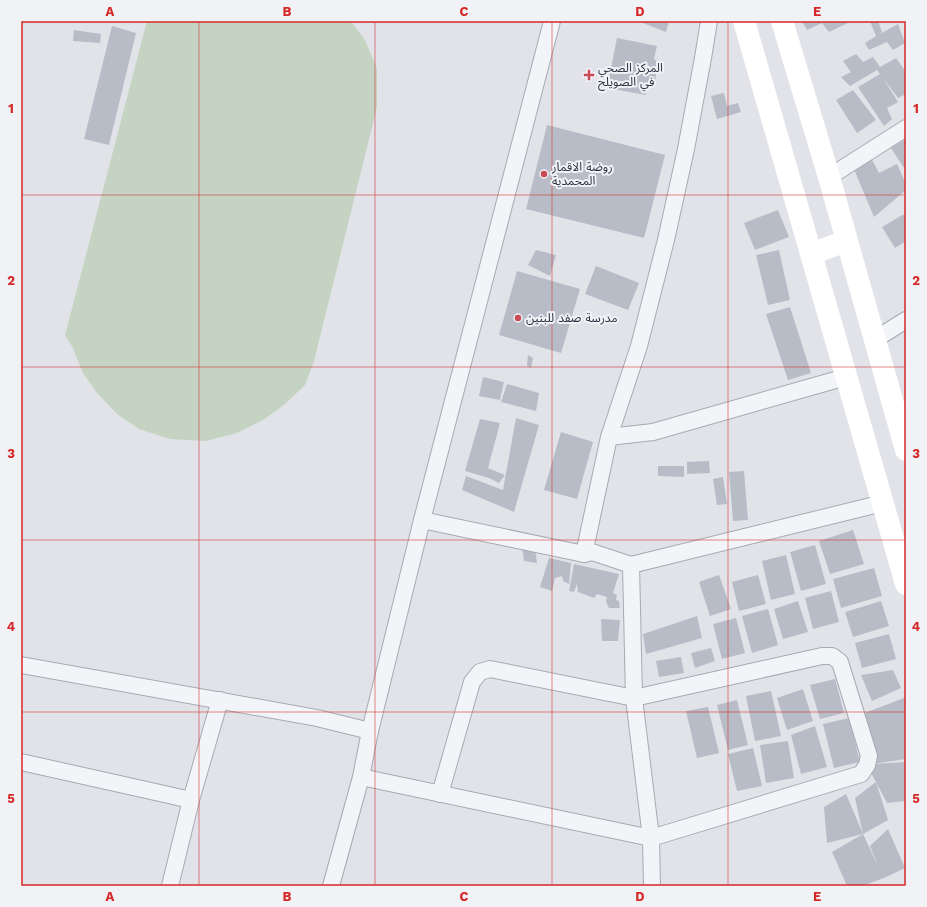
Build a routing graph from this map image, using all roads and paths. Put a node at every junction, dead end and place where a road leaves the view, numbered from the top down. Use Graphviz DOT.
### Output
graph roads {
  1 [pos="552,21"];
  2 [pos="709,21"];
  3 [pos="744,21"];
  4 [pos="782,21"];
  5 [pos="906,128"];
  6 [pos="829,177"];
  7 [pos="846,240"];
  8 [pos="811,254"];
  9 [pos="906,320"];
  10 [pos="874,340"];
  11 [pos="846,377"];
  12 [pos="609,437"];
  13 [pos="906,450"];
  14 [pos="882,504"];
  15 [pos="422,520"];
  16 [pos="584,554"];
  17 [pos="630,565"];
  18 [pos="906,584"];
  19 [pos="21,665"];
  20 [pos="634,698"];
  21 [pos="220,700"];
  22 [pos="370,731"];
  23 [pos="21,762"];
  24 [pos="361,777"];
  25 [pos="440,794"];
  26 [pos="191,800"];
  27 [pos="651,838"];
  28 [pos="170,886"];
  29 [pos="331,886"];
  30 [pos="652,886"];
  1 -- 15 [label="street"];
  2 -- 12 [label="street"];
  3 -- 8 [label="street"];
  4 -- 6 [label="street"];
  5 -- 6 [label="street"];
  6 -- 7 [label="street"];
  7 -- 8 [label="street"];
  7 -- 10 [label="street"];
  8 -- 11 [label="street"];
  9 -- 10 [label="street"];
  10 -- 13 [label="street"];
  11 -- 12 [label="street"];
  11 -- 14 [label="street"];
  12 -- 16 [label="street"];
  14 -- 17 [label="street"];
  14 -- 18 [label="street"];
  15 -- 16 [label="street"];
  15 -- 22 [label="street"];
  16 -- 17 [label="street"];
  17 -- 20 [label="street"];
  19 -- 21 [label="street"];
  20 -- 25 [label="street"];
  20 -- 27 [label="street"];
  20 -- 27 [label="street"];
  21 -- 22 [label="street"];
  21 -- 26 [label="street"];
  22 -- 24 [label="street"];
  23 -- 26 [label="street"];
  24 -- 25 [label="street"];
  24 -- 29 [label="street"];
  25 -- 27 [label="street"];
  26 -- 28 [label="street"];
  27 -- 30 [label="street"];
}
